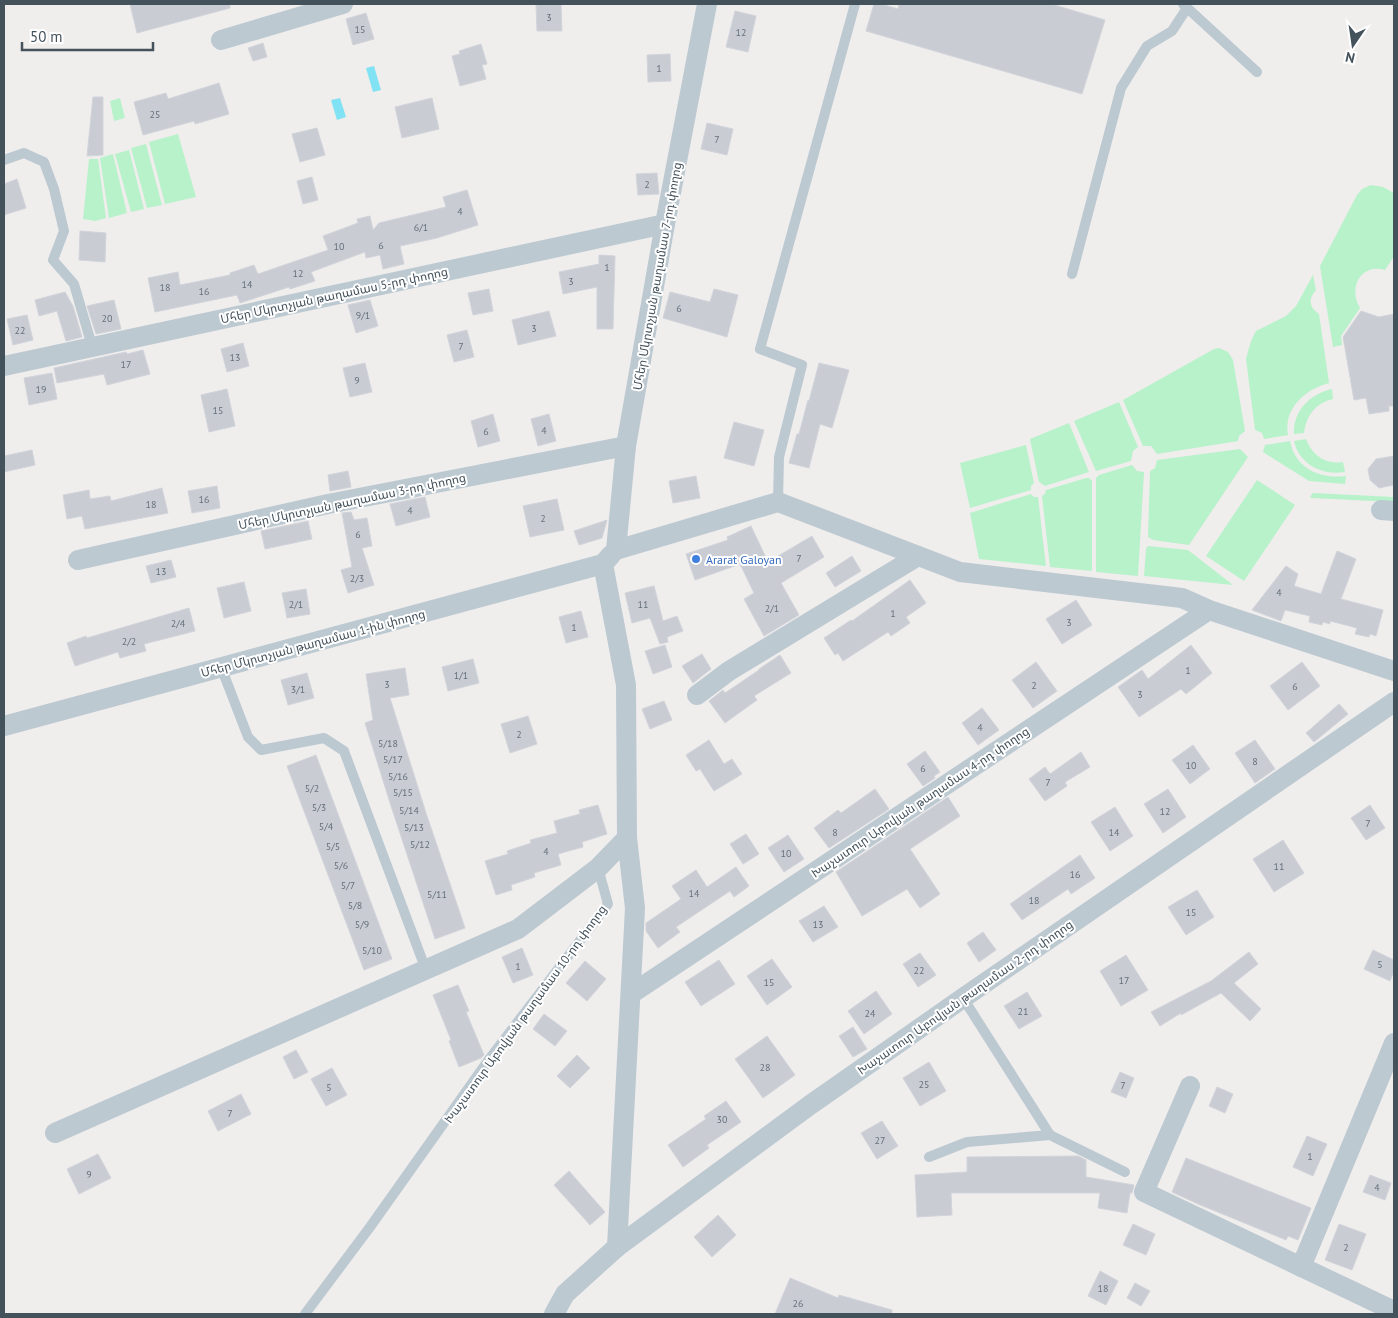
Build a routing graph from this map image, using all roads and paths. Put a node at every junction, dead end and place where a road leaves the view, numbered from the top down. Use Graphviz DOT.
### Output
graph roads {
  1 [pos="343,4"];
  2 [pos="707,4"];
  3 [pos="855,4"];
  4 [pos="1185,6"];
  5 [pos="220,40"];
  6 [pos="1257,72"];
  7 [pos="4,160"];
  8 [pos="665,224"];
  9 [pos="1072,274"];
  10 [pos="92,346"];
  11 [pos="4,366"];
  12 [pos="626,446"];
  13 [pos="778,502"];
  14 [pos="918,556"];
  15 [pos="610,557"];
  16 [pos="78,560"];
  17 [pos="1208,610"];
  18 [pos="221,667"];
  19 [pos="1394,671"];
  20 [pos="697,695"];
  21 [pos="1394,702"];
  22 [pos="4,726"];
  23 [pos="627,838"];
  24 [pos="598,868"];
  25 [pos="426,970"];
  26 [pos="631,994"];
  27 [pos="963,998"];
  28 [pos="1394,1043"];
  29 [pos="1190,1086"];
  30 [pos="55,1133"];
  31 [pos="1050,1135"];
  32 [pos="929,1157"];
  33 [pos="1125,1172"];
  34 [pos="617,1247"];
  35 [pos="1301,1267"];
  36 [pos="1394,1311"];
  37 [pos="305,1314"];
  38 [pos="554,1314"];
  1 -- 5 [label="street"];
  2 -- 8 [label="street, Մհեր Մկրտչյան թաղամաս 7-րդ փողոց"];
  3 -- 13 [label="lane"];
  4 -- 6 [label="lane"];
  4 -- 9 [label="lane"];
  7 -- 10 [label="lane"];
  8 -- 10 [label="street, Մհեր Մկրտչյան թաղամաս 5-րդ փողոց"];
  8 -- 12 [label="street, Մհեր Մկրտչյան թաղամաս 7-րդ փողոց"];
  10 -- 11 [label="street, Մհեր Մկրտչյան թաղամաս 5-րդ փողոց"];
  12 -- 15 [label="street, Մհեր Մկրտչյան թաղամաս 7-րդ փողոց"];
  12 -- 16 [label="street, Մհեր Մկրտչյան թաղամաս 3-րդ փողոց"];
  13 -- 14 [label="street"];
  13 -- 15 [label="street, Մհեր Մկրտչյան թաղամաս 1-ին փողոց"];
  14 -- 17 [label="street"];
  14 -- 20 [label="street"];
  15 -- 18 [label="street, Մհեր Մկրտչյան թաղամաս 1-ին փողոց"];
  15 -- 23 [label="street"];
  17 -- 19 [label="street"];
  17 -- 26 [label="street, Խաչատուր Աբովյան թաղամաս 4-րդ փողոց"];
  18 -- 22 [label="street, Մհեր Մկրտչյան թաղամաս 1-ին փողոց"];
  18 -- 25 [label="lane"];
  21 -- 27 [label="street, Խաչատուր Աբովյան թաղամաս 2-րդ փողոց"];
  23 -- 24 [label="street"];
  23 -- 26 [label="street"];
  24 -- 25 [label="street"];
  24 -- 37 [label="lane, Խաչատուր Աբովյան թաղամաս 10-րդ փողոց"];
  25 -- 30 [label="street"];
  26 -- 34 [label="street"];
  27 -- 31 [label="lane"];
  27 -- 34 [label="street, Խաչատուր Աբովյան թաղամաս 2-րդ փողոց"];
  28 -- 35 [label="street"];
  29 -- 35 [label="street"];
  31 -- 32 [label="lane"];
  31 -- 33 [label="lane"];
  34 -- 38 [label="street, Խաչատուր Աբովյան թաղամաս 2-րդ փողոց"];
  35 -- 36 [label="street"];
}
